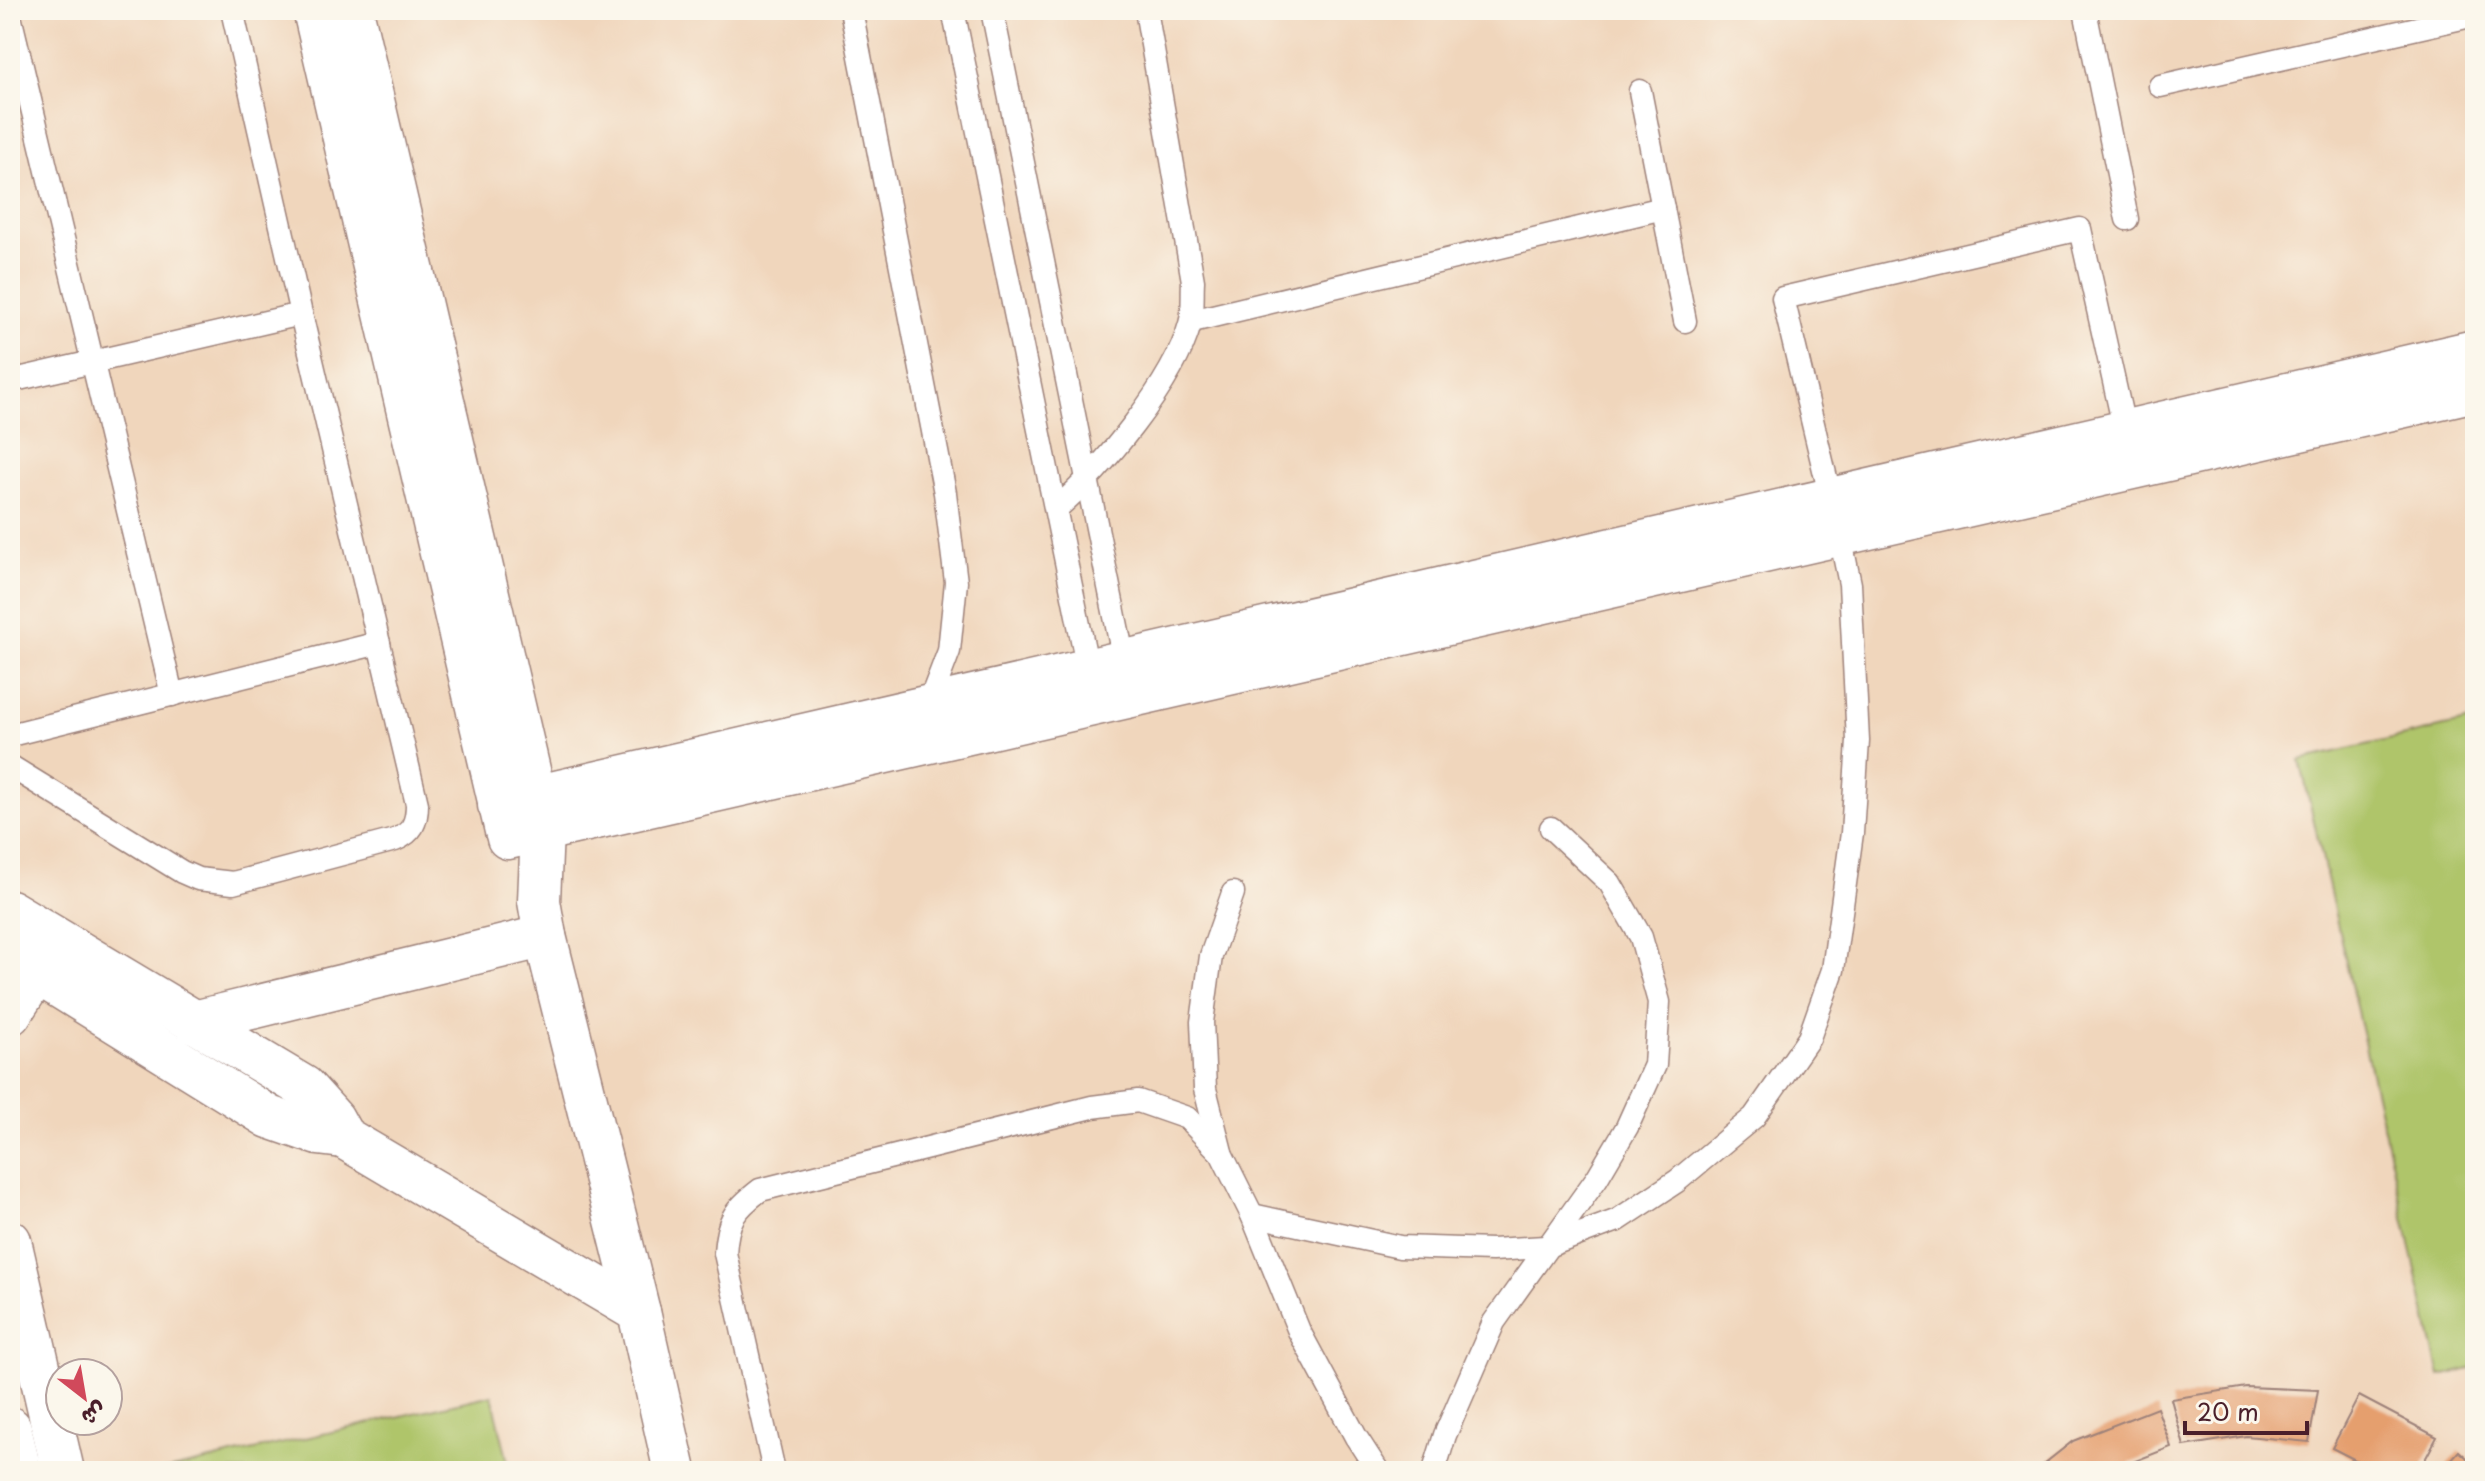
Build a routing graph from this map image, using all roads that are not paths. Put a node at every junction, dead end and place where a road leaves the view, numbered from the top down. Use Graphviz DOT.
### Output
graph roads {
  1 [pos="232,10"];
  2 [pos="314,10"];
  3 [pos="352,10"];
  4 [pos="851,10"];
  5 [pos="953,10"];
  6 [pos="992,10"];
  7 [pos="1146,10"];
  8 [pos="2085,10"];
  9 [pos="2475,15"];
  10 [pos="10,16"];
  11 [pos="2160,86"];
  12 [pos="1640,91"];
  13 [pos="1663,208"];
  14 [pos="2127,219"];
  15 [pos="301,314"];
  16 [pos="1192,321"];
  17 [pos="1685,321"];
  18 [pos="2475,351"];
  19 [pos="93,362"];
  20 [pos="10,381"];
  21 [pos="2475,390"];
  22 [pos="2129,450"];
  23 [pos="1088,481"];
  24 [pos="1056,509"];
  25 [pos="1835,517"];
  26 [pos="379,643"];
  27 [pos="1110,683"];
  28 [pos="172,695"];
  29 [pos="928,706"];
  30 [pos="10,735"];
  31 [pos="912,746"];
  32 [pos="10,766"];
  33 [pos="521,817"];
  34 [pos="1551,828"];
  35 [pos="1233,893"];
  36 [pos="12,915"];
  37 [pos="542,918"];
  38 [pos="37,957"];
  39 [pos="10,1014"];
  40 [pos="194,1022"];
  41 [pos="343,1137"];
  42 [pos="1221,1153"];
  43 [pos="1252,1215"];
  44 [pos="10,1241"];
  45 [pos="1545,1247"];
  46 [pos="639,1312"];
  47 [pos="10,1428"];
  48 [pos="20,1471"];
  49 [pos="63,1471"];
  50 [pos="675,1471"];
  51 [pos="774,1471"];
  52 [pos="1378,1471"];
  53 [pos="1434,1471"];
  1 -- 15 [label="lane"];
  2 -- 33 [label="street"];
  3 -- 33 [label="street"];
  4 -- 29 [label="lane"];
  5 -- 24 [label="lane"];
  6 -- 23 [label="lane"];
  7 -- 16 [label="lane"];
  8 -- 14 [label="lane"];
  9 -- 11 [label="lane"];
  10 -- 19 [label="lane"];
  12 -- 13 [label="lane"];
  13 -- 16 [label="lane"];
  13 -- 17 [label="lane"];
  15 -- 19 [label="lane"];
  15 -- 26 [label="lane"];
  16 -- 23 [label="lane"];
  18 -- 22 [label="street"];
  19 -- 20 [label="lane"];
  19 -- 28 [label="lane"];
  21 -- 22 [label="street"];
  22 -- 25 [label="street"];
  22 -- 25 [label="lane"];
  23 -- 24 [label="lane"];
  23 -- 27 [label="lane"];
  24 -- 27 [label="lane"];
  25 -- 27 [label="street"];
  25 -- 45 [label="lane"];
  26 -- 28 [label="lane"];
  26 -- 32 [label="lane"];
  27 -- 29 [label="street"];
  27 -- 31 [label="street"];
  28 -- 30 [label="lane"];
  29 -- 31 [label="street"];
  29 -- 33 [label="street"];
  31 -- 33 [label="street"];
  33 -- 37 [label="street"];
  34 -- 45 [label="lane"];
  35 -- 42 [label="lane"];
  36 -- 38 [label="street"];
  37 -- 40 [label="street"];
  37 -- 46 [label="street"];
  38 -- 39 [label="street"];
  38 -- 40 [label="street"];
  38 -- 41 [label="street"];
  40 -- 41 [label="street"];
  41 -- 46 [label="street"];
  42 -- 43 [label="lane"];
  42 -- 51 [label="lane"];
  43 -- 45 [label="lane"];
  43 -- 52 [label="lane"];
  44 -- 49 [label="street"];
  45 -- 53 [label="lane"];
  46 -- 50 [label="street"];
  47 -- 48 [label="street"];
}
